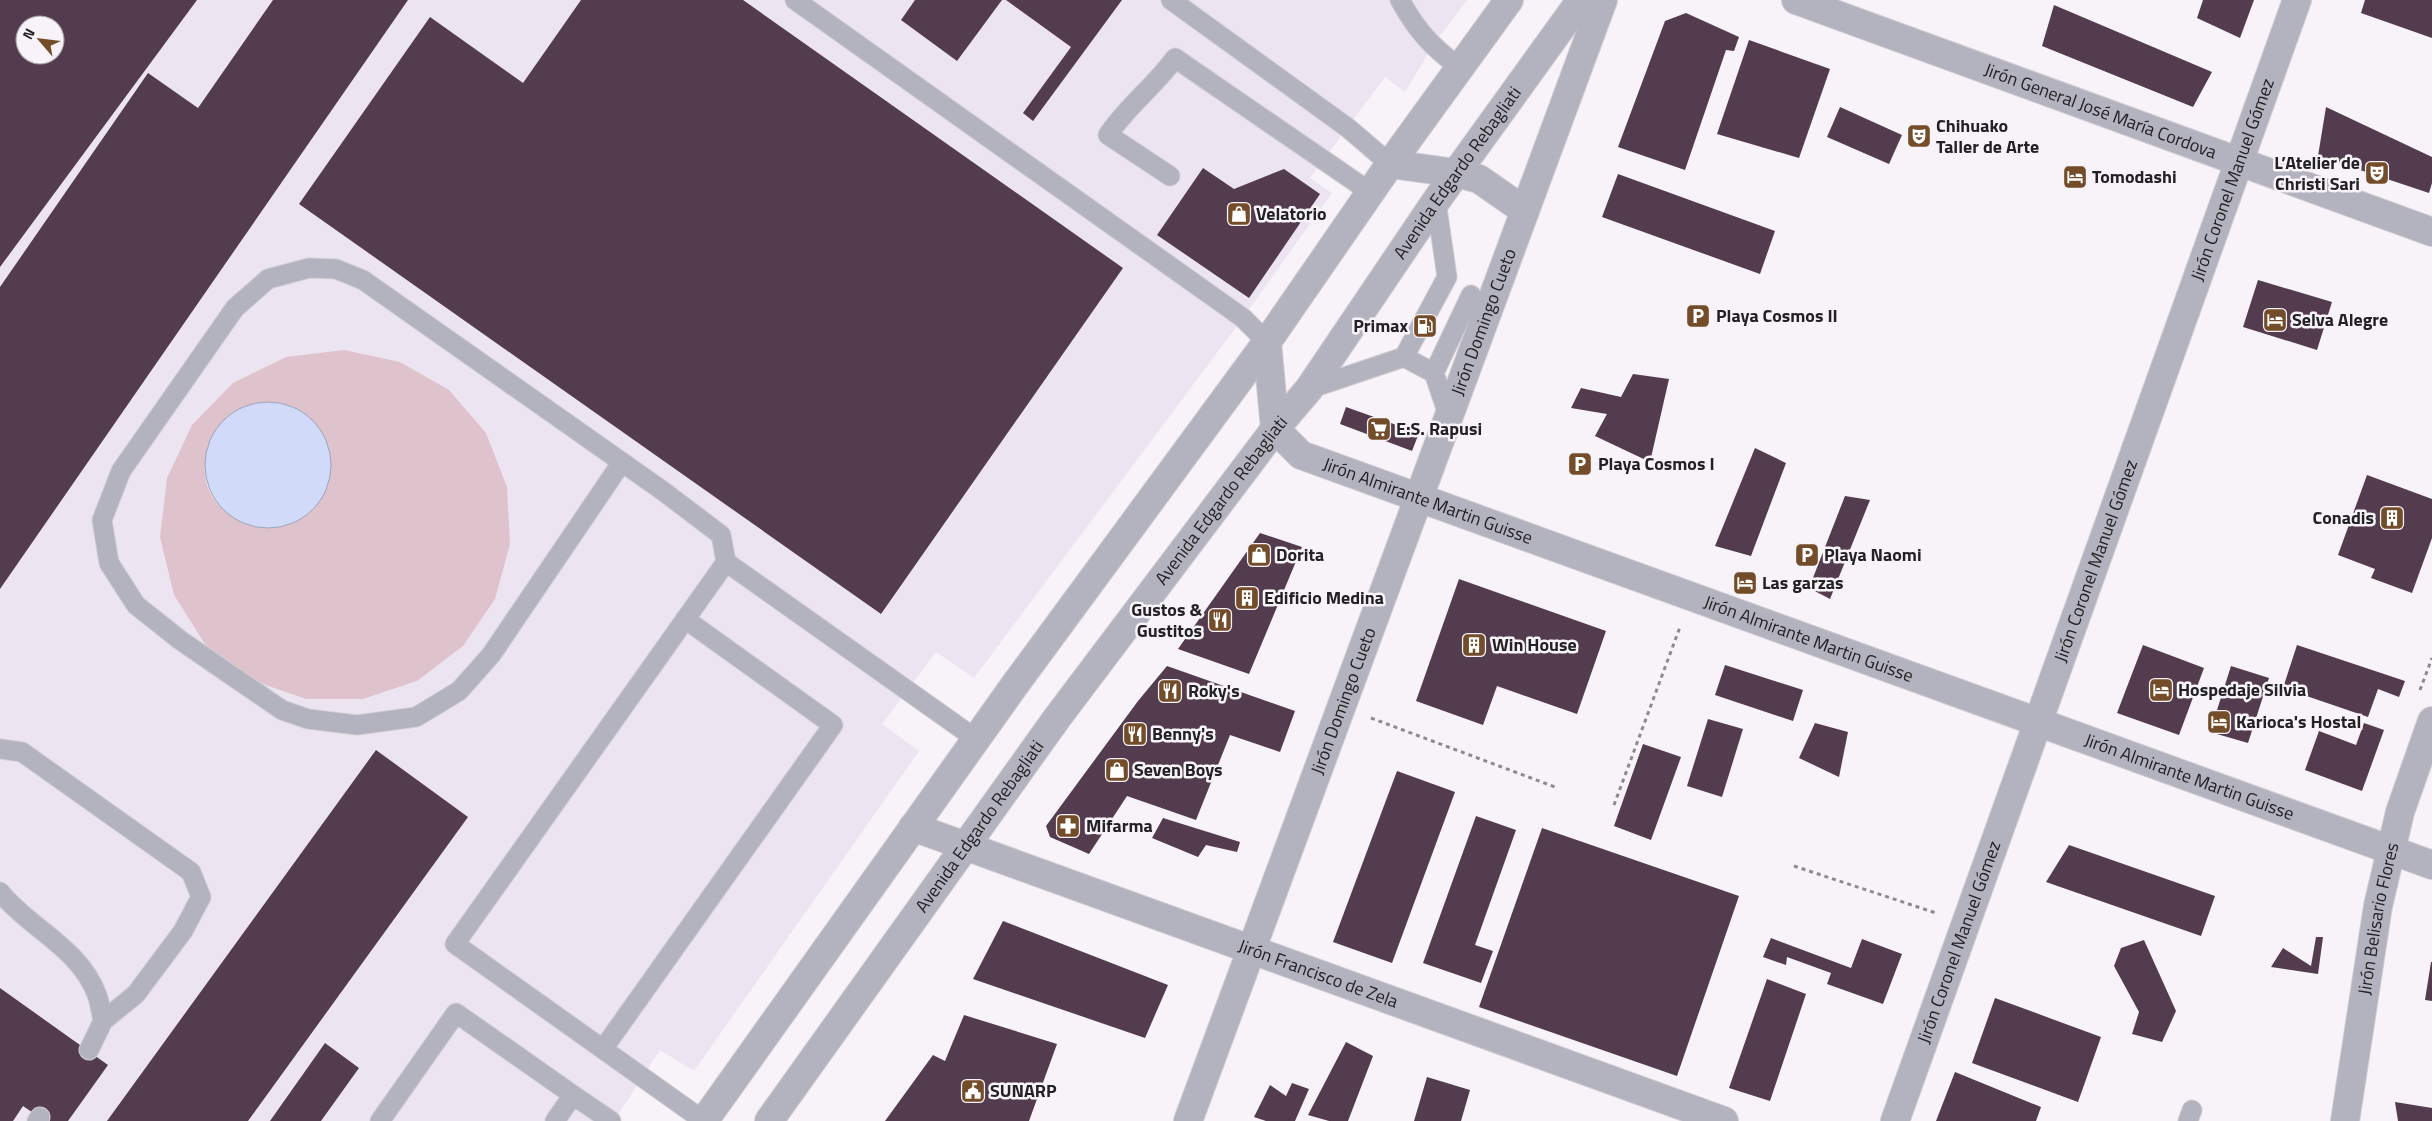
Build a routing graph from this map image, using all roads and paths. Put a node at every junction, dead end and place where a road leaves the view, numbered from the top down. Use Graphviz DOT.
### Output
graph roads {
  1 [pos="795,0"];
  2 [pos="1171,0"];
  3 [pos="1400,0"];
  4 [pos="1509,0"];
  5 [pos="1581,0"];
  6 [pos="1603,0"];
  7 [pos="1796,0"];
  8 [pos="2297,0"];
  9 [pos="1459,67"];
  10 [pos="2238,160"];
  11 [pos="1390,164"];
  12 [pos="1456,173"];
  13 [pos="1170,176"];
  14 [pos="1370,192"];
  15 [pos="1436,202"];
  16 [pos="1525,211"];
  17 [pos="2432,232"];
  18 [pos="1447,277"];
  19 [pos="1483,293"];
  20 [pos="1267,342"];
  21 [pos="1404,357"];
  22 [pos="1434,373"];
  23 [pos="1309,389"];
  24 [pos="1449,417"];
  25 [pos="1275,429"];
  26 [pos="622,462"];
  27 [pos="1419,497"];
  28 [pos="726,562"];
  29 [pos="1692,596"];
  30 [pos="686,619"];
  31 [pos="1341,706"];
  32 [pos="2432,721"];
  33 [pos="2038,722"];
  34 [pos="976,740"];
  35 [pos="0,749"];
  36 [pos="1555,788"];
  37 [pos="1614,805"];
  38 [pos="913,827"];
  39 [pos="967,846"];
  40 [pos="2392,850"];
  41 [pos="2432,865"];
  42 [pos="1794,866"];
  43 [pos="0,892"];
  44 [pos="1966,923"];
  45 [pos="1251,950"];
  46 [pos="103,1021"];
  47 [pos="603,1049"];
  48 [pos="89,1050"];
  49 [pos="573,1095"];
  50 [pos="380,1121"];
  51 [pos="554,1121"];
  52 [pos="611,1121"];
  53 [pos="704,1121"];
  54 [pos="769,1121"];
  55 [pos="1188,1121"];
  56 [pos="1724,1121"];
  57 [pos="1895,1121"];
  58 [pos="2345,1121"];
  1 -- 20 [label="lane"];
  2 -- 11 [label="lane"];
  3 -- 9 [label="lane"];
  4 -- 9 [label="street"];
  5 -- 12 [label="street, Avenida Edgardo Rebagliati"];
  6 -- 16 [label="street, Jirón Domingo Cueto"];
  7 -- 10 [label="street, Jirón General José María Cordova"];
  8 -- 10 [label="street, Jirón Coronel Manuel Gómez"];
  9 -- 11 [label="street"];
  10 -- 17 [label="street, Jirón General José María Cordova"];
  10 -- 33 [label="street, Jirón Coronel Manuel Gómez"];
  11 -- 12 [label="street"];
  11 -- 14 [label="street"];
  12 -- 15 [label="street, Avenida Edgardo Rebagliati"];
  12 -- 16 [label="street"];
  13 -- 14 [label="lane"];
  14 -- 20 [label="street"];
  15 -- 18 [label="lane"];
  15 -- 23 [label="street, Avenida Edgardo Rebagliati"];
  16 -- 19 [label="street, Jirón Domingo Cueto"];
  18 -- 19 [label="lane"];
  18 -- 21 [label="lane"];
  19 -- 22 [label="lane"];
  19 -- 24 [label="street, Jirón Domingo Cueto"];
  20 -- 25 [label="street"];
  20 -- 34 [label="street"];
  21 -- 22 [label="lane"];
  21 -- 23 [label="lane"];
  22 -- 24 [label="lane"];
  23 -- 25 [label="street, Avenida Edgardo Rebagliati"];
  24 -- 27 [label="street, Jirón Domingo Cueto"];
  25 -- 27 [label="street, Jirón Almirante Martin Guisse"];
  25 -- 39 [label="street, Avenida Edgardo Rebagliati"];
  26 -- 26 [label="lane"];
  26 -- 28 [label="lane"];
  27 -- 29 [label="street, Jirón Almirante Martin Guisse"];
  27 -- 31 [label="street, Jirón Domingo Cueto"];
  28 -- 30 [label="lane"];
  28 -- 34 [label="lane"];
  29 -- 33 [label="street, Jirón Almirante Martin Guisse"];
  29 -- 37 [label="path"];
  30 -- 47 [label="lane"];
  30 -- 47 [label="lane"];
  31 -- 36 [label="path"];
  31 -- 45 [label="street, Jirón Domingo Cueto"];
  32 -- 40 [label="street, Jirón Belisario Flores"];
  33 -- 40 [label="street, Jirón Almirante Martin Guisse"];
  33 -- 44 [label="street, Jirón Coronel Manuel Gómez"];
  34 -- 38 [label="street"];
  35 -- 46 [label="lane"];
  38 -- 39 [label="street, Jirón Francisco de Zela"];
  38 -- 53 [label="street"];
  39 -- 45 [label="street, Jirón Francisco de Zela"];
  39 -- 54 [label="street, Avenida Edgardo Rebagliati"];
  40 -- 41 [label="street, Jirón Almirante Martin Guisse"];
  40 -- 58 [label="street, Jirón Belisario Flores"];
  42 -- 44 [label="path"];
  43 -- 46 [label="lane"];
  44 -- 57 [label="street, Jirón Coronel Manuel Gómez"];
  45 -- 55 [label="street, Jirón Domingo Cueto"];
  45 -- 56 [label="street, Jirón Francisco de Zela"];
  46 -- 48 [label="lane"];
  47 -- 53 [label="lane"];
  49 -- 50 [label="lane"];
  49 -- 51 [label="lane"];
  49 -- 52 [label="lane"];
}
